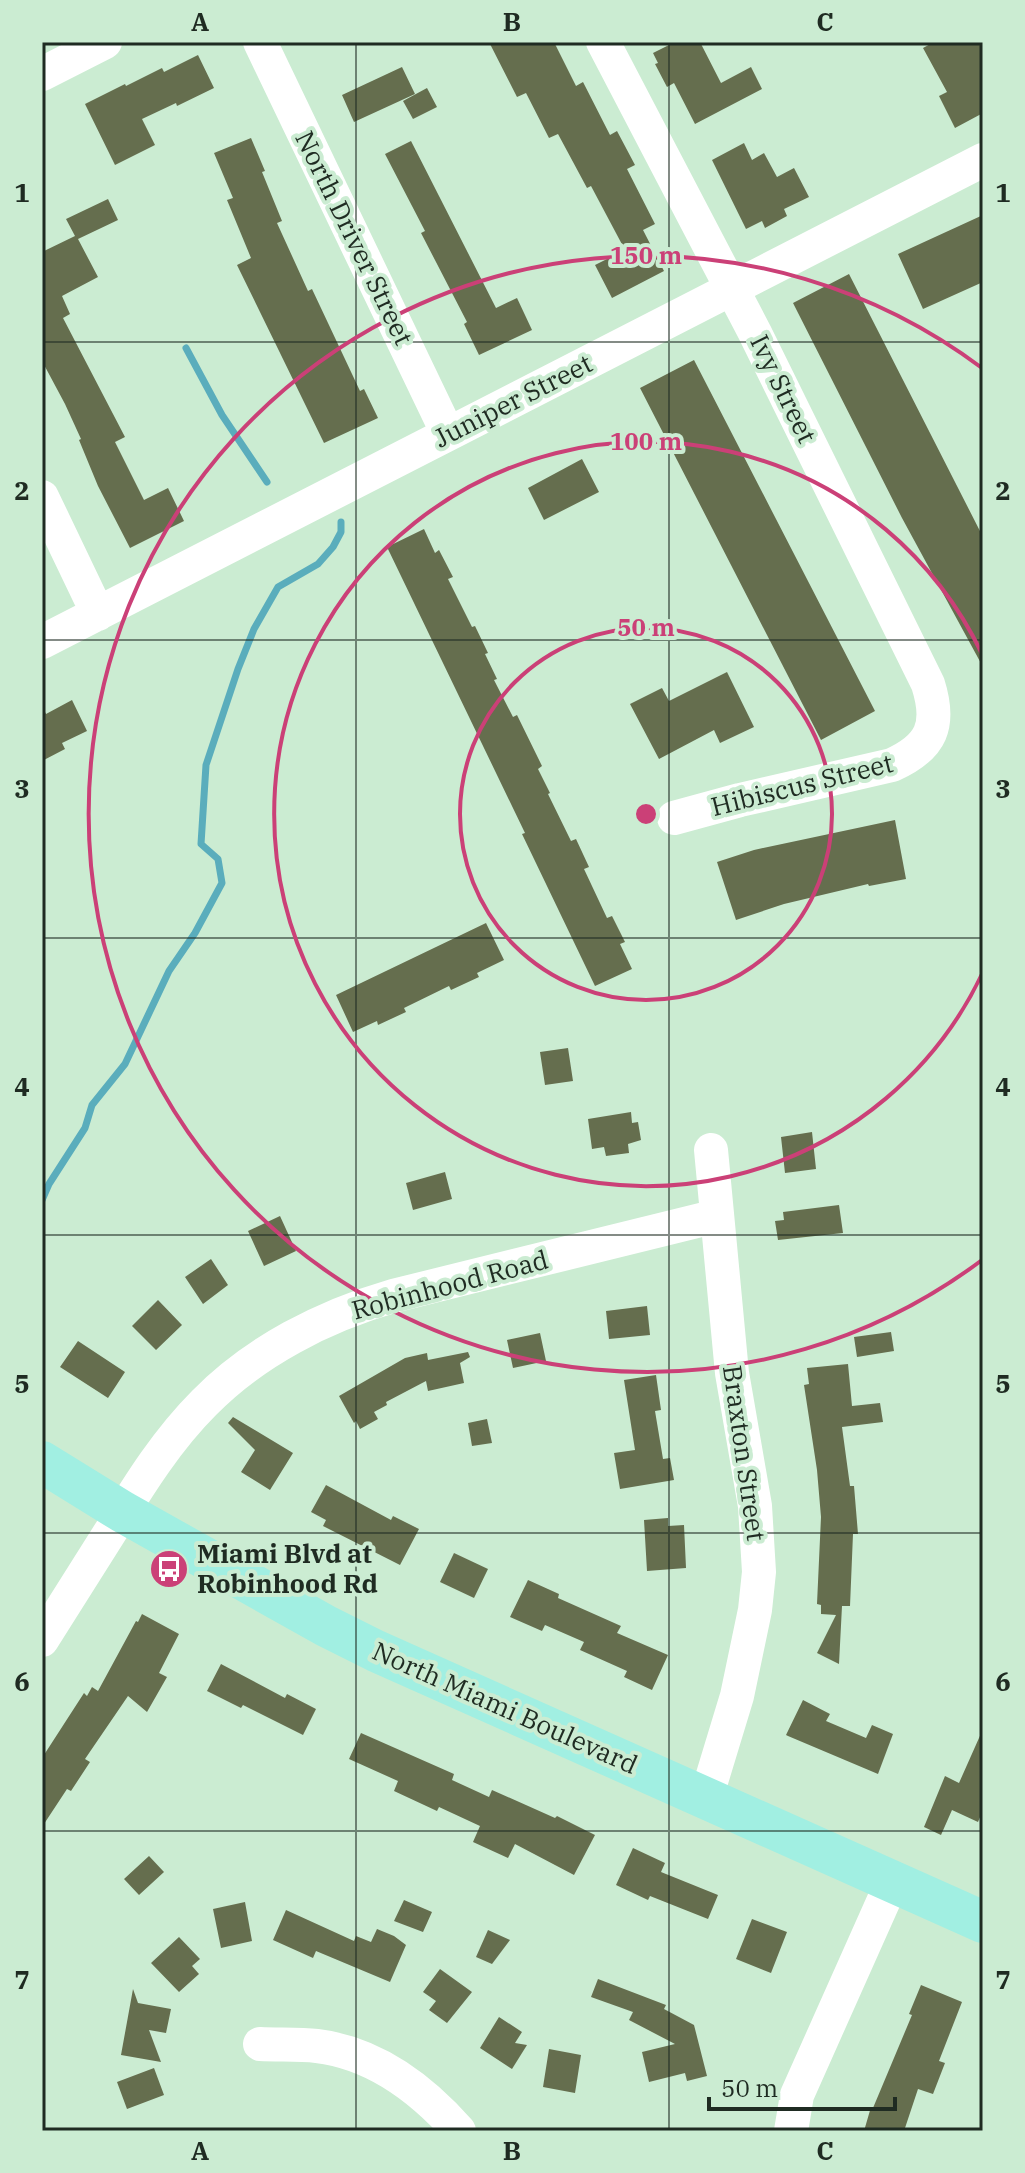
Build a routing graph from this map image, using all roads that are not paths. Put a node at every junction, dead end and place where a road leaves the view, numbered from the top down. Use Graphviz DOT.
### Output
graph roads {
  1 [pos="105,42"];
  2 [pos="260,42"];
  3 [pos="603,42"];
  4 [pos="42,74"];
  5 [pos="983,160"];
  6 [pos="732,289"];
  7 [pos="448,434"];
  8 [pos="42,497"];
  9 [pos="98,614"];
  10 [pos="42,642"];
  11 [pos="926,742"];
  12 [pos="674,818"];
  13 [pos="711,1150"];
  14 [pos="717,1216"];
  15 [pos="42,1462"];
  16 [pos="123,1512"];
  17 [pos="42,1640"];
  18 [pos="706,1798"];
  19 [pos="892,1882"];
  20 [pos="983,1922"];
  21 [pos="260,2044"];
  22 [pos="459,2131"];
  23 [pos="791,2131"];
  1 -- 4 [label="street"];
  2 -- 7 [label="street, North Driver Street"];
  3 -- 6 [label="street, Ivy Street"];
  5 -- 6 [label="street, Juniper Street"];
  6 -- 7 [label="street, Juniper Street"];
  6 -- 11 [label="street, Ivy Street"];
  7 -- 9 [label="street, Juniper Street"];
  8 -- 9 [label="street"];
  9 -- 10 [label="street, Juniper Street"];
  11 -- 12 [label="street, Hibiscus Street"];
  13 -- 14 [label="street, Braxton Street"];
  14 -- 16 [label="street, Robinhood Road"];
  14 -- 18 [label="street, Braxton Street"];
  15 -- 16 [label="main road, North Miami Boulevard"];
  16 -- 17 [label="street, Robinhood Road"];
  16 -- 18 [label="main road, North Miami Boulevard"];
  18 -- 19 [label="main road, North Miami Boulevard"];
  19 -- 20 [label="main road, North Miami Boulevard"];
  19 -- 23 [label="street"];
  21 -- 22 [label="street"];
}
